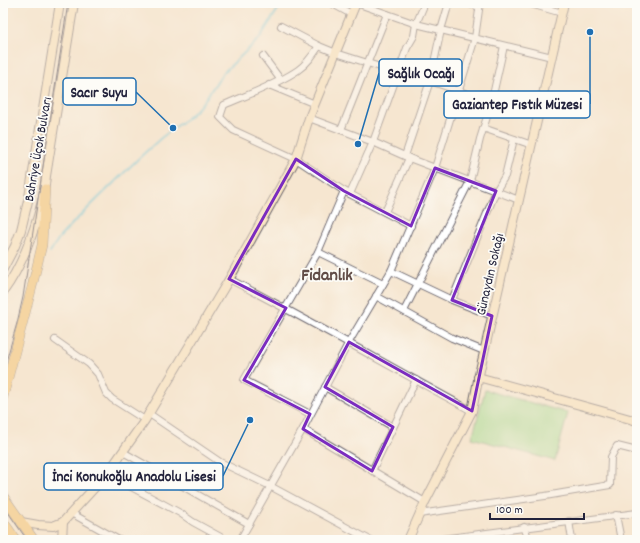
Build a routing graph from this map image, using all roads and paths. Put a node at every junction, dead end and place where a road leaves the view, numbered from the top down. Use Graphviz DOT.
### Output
graph roads {
  1 [pos="60,3"];
  2 [pos="74,3"];
  3 [pos="330,3"];
  4 [pos="356,3"];
  5 [pos="425,3"];
  6 [pos="449,3"];
  7 [pos="466,3"];
  8 [pos="527,3"];
  9 [pos="564,3"];
  10 [pos="479,5"];
  11 [pos="562,13"];
  12 [pos="351,14"];
  13 [pos="387,14"];
  14 [pos="416,24"];
  15 [pos="281,26"];
  16 [pos="441,30"];
  17 [pos="475,38"];
  18 [pos="319,46"];
  19 [pos="504,46"];
  20 [pos="336,53"];
  21 [pos="263,56"];
  22 [pos="552,57"];
  23 [pos="367,64"];
  24 [pos="399,73"];
  25 [pos="280,79"];
  26 [pos="430,81"];
  27 [pos="269,85"];
  28 [pos="459,92"];
  29 [pos="491,102"];
  30 [pos="315,104"];
  31 [pos="309,118"];
  32 [pos="483,128"];
  33 [pos="341,130"];
  34 [pos="514,139"];
  35 [pos="373,142"];
  36 [pos="532,145"];
  37 [pos="407,157"];
  38 [pos="296,159"];
  39 [pos="436,168"];
  40 [pos="470,181"];
  41 [pos="45,189"];
  42 [pos="496,191"];
  43 [pos="347,192"];
  44 [pos="519,200"];
  45 [pos="385,212"];
  46 [pos="411,226"];
  47 [pos="318,252"];
  48 [pos="3,269"];
  49 [pos="391,271"];
  50 [pos="229,280"];
  51 [pos="383,284"];
  52 [pos="418,284"];
  53 [pos="3,292"];
  54 [pos="376,296"];
  55 [pos="452,300"];
  56 [pos="286,308"];
  57 [pos="404,311"];
  58 [pos="492,316"];
  59 [pos="55,340"];
  60 [pos="349,342"];
  61 [pos="484,351"];
  62 [pos="478,377"];
  63 [pos="416,380"];
  64 [pos="325,387"];
  65 [pos="3,397"];
  66 [pos="472,411"];
  67 [pos="310,414"];
  68 [pos="146,417"];
  69 [pos="637,421"];
  70 [pos="393,427"];
  71 [pos="303,429"];
  72 [pos="637,451"];
  73 [pos="123,452"];
  74 [pos="372,471"];
  75 [pos="107,474"];
  76 [pos="270,486"];
  77 [pos="3,496"];
  78 [pos="425,502"];
  79 [pos="71,513"];
  80 [pos="637,513"];
  81 [pos="419,514"];
  82 [pos="616,515"];
  83 [pos="3,521"];
  84 [pos="569,521"];
  85 [pos="21,522"];
  86 [pos="63,522"];
  87 [pos="249,524"];
  88 [pos="524,527"];
  89 [pos="467,538"];
  90 [pos="15,539"];
  91 [pos="34,540"];
  92 [pos="62,540"];
  93 [pos="119,540"];
  94 [pos="226,540"];
  95 [pos="240,540"];
  96 [pos="370,540"];
  97 [pos="408,540"];
  98 [pos="434,540"];
  99 [pos="529,540"];
  100 [pos="572,540"];
  101 [pos="620,540"];
  1 -- 48 [label="street, Bahriye Üçok Bulvarı"];
  2 -- 41 [label="street, Bahriye Üçok Bulvarı"];
  3 -- 12 [label="street"];
  4 -- 12 [label="street"];
  4 -- 13 [label="street"];
  5 -- 14 [label="street"];
  6 -- 16 [label="street"];
  7 -- 10 [label="street"];
  8 -- 11 [label="street"];
  9 -- 11 [label="street, Günaydın Sokağı"];
  10 -- 17 [label="street"];
  11 -- 22 [label="street, Günaydın Sokağı"];
  12 -- 20 [label="street"];
  13 -- 14 [label="street"];
  13 -- 23 [label="street"];
  14 -- 16 [label="street"];
  14 -- 24 [label="street"];
  15 -- 18 [label="street"];
  16 -- 17 [label="street"];
  16 -- 26 [label="street"];
  17 -- 19 [label="street"];
  17 -- 28 [label="street"];
  18 -- 20 [label="street"];
  18 -- 25 [label="street"];
  19 -- 22 [label="street"];
  19 -- 29 [label="street"];
  20 -- 23 [label="street"];
  20 -- 30 [label="street"];
  21 -- 25 [label="street"];
  22 -- 36 [label="street, Günaydın Sokağı"];
  23 -- 24 [label="street"];
  23 -- 33 [label="street"];
  24 -- 26 [label="street"];
  24 -- 35 [label="street"];
  25 -- 27 [label="street"];
  26 -- 28 [label="street"];
  26 -- 37 [label="street"];
  27 -- 30 [label="street"];
  27 -- 38 [label="street"];
  28 -- 29 [label="street"];
  28 -- 39 [label="street"];
  29 -- 32 [label="street"];
  30 -- 31 [label="street"];
  31 -- 33 [label="street"];
  31 -- 38 [label="street"];
  32 -- 34 [label="street"];
  32 -- 40 [label="street"];
  33 -- 35 [label="street"];
  34 -- 36 [label="street"];
  34 -- 42 [label="street"];
  35 -- 37 [label="street"];
  35 -- 43 [label="street"];
  36 -- 44 [label="street, Günaydın Sokağı"];
  37 -- 39 [label="street"];
  37 -- 45 [label="street"];
  38 -- 43 [label="street"];
  38 -- 50 [label="street"];
  39 -- 40 [label="street"];
  39 -- 46 [label="street"];
  40 -- 42 [label="street"];
  40 -- 52 [label="street"];
  41 -- 53 [label="street, Bahriye Üçok Bulvarı"];
  41 -- 65 [label="main road"];
  42 -- 44 [label="street"];
  42 -- 55 [label="street"];
  43 -- 45 [label="street"];
  43 -- 47 [label="street"];
  44 -- 58 [label="street, Günaydın Sokağı"];
  45 -- 46 [label="street"];
  46 -- 49 [label="street"];
  47 -- 51 [label="street"];
  47 -- 56 [label="street"];
  49 -- 51 [label="street"];
  49 -- 52 [label="street"];
  50 -- 56 [label="street"];
  50 -- 68 [label="street"];
  51 -- 54 [label="street"];
  52 -- 55 [label="street"];
  52 -- 57 [label="street"];
  54 -- 57 [label="street"];
  54 -- 60 [label="street"];
  55 -- 58 [label="street"];
  56 -- 60 [label="street"];
  56 -- 67 [label="street"];
  57 -- 61 [label="street"];
  58 -- 61 [label="street, Günaydın Sokağı"];
  59 -- 68 [label="street"];
  60 -- 63 [label="street"];
  60 -- 64 [label="street"];
  61 -- 62 [label="street, Günaydın Sokağı"];
  62 -- 66 [label="street, Günaydın Sokağı"];
  62 -- 69 [label="street"];
  63 -- 66 [label="street"];
  63 -- 70 [label="street"];
  64 -- 67 [label="street"];
  64 -- 70 [label="street"];
  66 -- 78 [label="street, Günaydın Sokağı"];
  67 -- 71 [label="street"];
  68 -- 73 [label="street"];
  68 -- 76 [label="street"];
  70 -- 74 [label="street"];
  71 -- 74 [label="street"];
  71 -- 76 [label="street"];
  72 -- 81 [label="street"];
  73 -- 75 [label="street"];
  73 -- 87 [label="street"];
  74 -- 78 [label="street"];
  75 -- 79 [label="street"];
  75 -- 94 [label="street"];
  76 -- 87 [label="street"];
  76 -- 96 [label="street"];
  77 -- 85 [label="main road"];
  78 -- 81 [label="street, Günaydın Sokağı"];
  79 -- 86 [label="street"];
  79 -- 93 [label="street"];
  80 -- 82 [label="street"];
  81 -- 97 [label="street, Günaydın Sokağı"];
  82 -- 84 [label="street"];
  82 -- 101 [label="street"];
  83 -- 90 [label="main road"];
  84 -- 88 [label="street"];
  84 -- 100 [label="street"];
  85 -- 86 [label="street"];
  85 -- 91 [label="main road"];
  86 -- 92 [label="street"];
  87 -- 95 [label="street"];
  88 -- 89 [label="street"];
  88 -- 99 [label="street"];
  89 -- 98 [label="street"];
}
